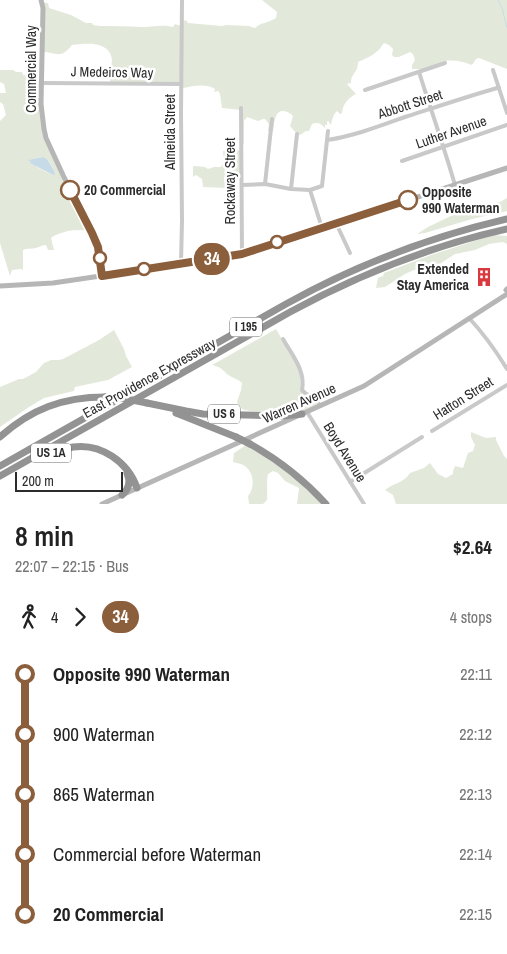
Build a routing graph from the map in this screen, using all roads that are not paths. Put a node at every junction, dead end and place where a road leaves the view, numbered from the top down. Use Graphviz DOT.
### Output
graph roads {
  1 [pos="41,0"];
  2 [pos="182,0"];
  3 [pos="445,63"];
  4 [pos="493,70"];
  5 [pos="420,72"];
  6 [pos="42,83"];
  7 [pos="181,84"];
  8 [pos="499,88"];
  9 [pos="365,90"];
  10 [pos="241,108"];
  11 [pos="431,109"];
  12 [pos="507,113"];
  13 [pos="272,119"];
  14 [pos="507,125"];
  15 [pos="328,131"];
  16 [pos="298,134"];
  17 [pos="327,140"];
  18 [pos="444,147"];
  19 [pos="402,160"];
  20 [pos="507,168"];
  21 [pos="265,184"];
  22 [pos="242,185"];
  23 [pos="455,185"];
  24 [pos="291,189"];
  25 [pos="310,190"];
  26 [pos="507,219"];
  27 [pos="336,223"];
  28 [pos="322,228"];
  29 [pos="507,229"];
  30 [pos="350,253"];
  31 [pos="242,254"];
  32 [pos="180,264"];
  33 [pos="102,276"];
  34 [pos="0,286"];
  35 [pos="507,291"];
  36 [pos="471,316"];
  37 [pos="283,339"];
  38 [pos="507,369"];
  39 [pos="507,385"];
  40 [pos="147,403"];
  41 [pos="320,406"];
  42 [pos="304,413"];
  43 [pos="432,431"];
  44 [pos="0,437"];
  45 [pos="422,437"];
  46 [pos="0,466"];
  47 [pos="124,466"];
  48 [pos="14,468"];
  49 [pos="0,476"];
  50 [pos="350,482"];
  51 [pos="137,488"];
  52 [pos="122,495"];
  53 [pos="102,504"];
  54 [pos="326,504"];
  55 [pos="364,504"];
  1 -- 6 [label="main road, Commercial Way"];
  2 -- 7 [label="street, Almeida Street"];
  3 -- 5 [label="street"];
  4 -- 8 [label="street"];
  5 -- 9 [label="street"];
  5 -- 11 [label="street"];
  6 -- 7 [label="street, J Medeiros Way"];
  6 -- 33 [label="main road, Commercial Way"];
  7 -- 32 [label="street, Almeida Street"];
  8 -- 11 [label="street, Abbott Street"];
  8 -- 12 [label="street"];
  10 -- 22 [label="street, Rockaway Street"];
  11 -- 17 [label="street, Abbott Street"];
  11 -- 18 [label="street"];
  13 -- 21 [label="street"];
  14 -- 18 [label="street, Luther Avenue"];
  15 -- 17 [label="street"];
  16 -- 24 [label="street"];
  17 -- 25 [label="street"];
  18 -- 19 [label="street, Luther Avenue"];
  18 -- 23 [label="street"];
  20 -- 23 [label="main road"];
  21 -- 22 [label="street"];
  21 -- 24 [label="street"];
  22 -- 31 [label="street, Rockaway Street"];
  23 -- 27 [label="main road"];
  24 -- 25 [label="street"];
  25 -- 28 [label="street"];
  26 -- 46 [label="highway, East Providence Expressway / I 195"];
  27 -- 28 [label="main road"];
  27 -- 30 [label="street"];
  28 -- 31 [label="main road"];
  29 -- 48 [label="highway, East Providence Expressway / I 195"];
  31 -- 32 [label="main road"];
  32 -- 33 [label="main road"];
  33 -- 34 [label="main road"];
  35 -- 36 [label="main road, Warren Avenue / US 6"];
  36 -- 38 [label="street"];
  36 -- 41 [label="main road, Warren Avenue / US 6"];
  37 -- 41 [label="street"];
  39 -- 43 [label="street, Hatton Street"];
  40 -- 42 [label="highway, US 6"];
  40 -- 44 [label="highway, US 6, bridge"];
  40 -- 54 [label="highway, bridge"];
  41 -- 42 [label="main road, Warren Avenue / US 6"];
  42 -- 50 [label="street, Boyd Avenue"];
  42 -- 51 [label="main road, Warren Avenue / US 6"];
  45 -- 50 [label="street"];
  47 -- 48 [label="highway, US 1A"];
  47 -- 51 [label="highway"];
  47 -- 52 [label="highway"];
  48 -- 49 [label="highway, East Providence Expressway / I 195"];
  50 -- 55 [label="street, Boyd Avenue"];
  51 -- 52 [label="main road, Warren Avenue"];
  52 -- 53 [label="main road, Warren Avenue"];
}
